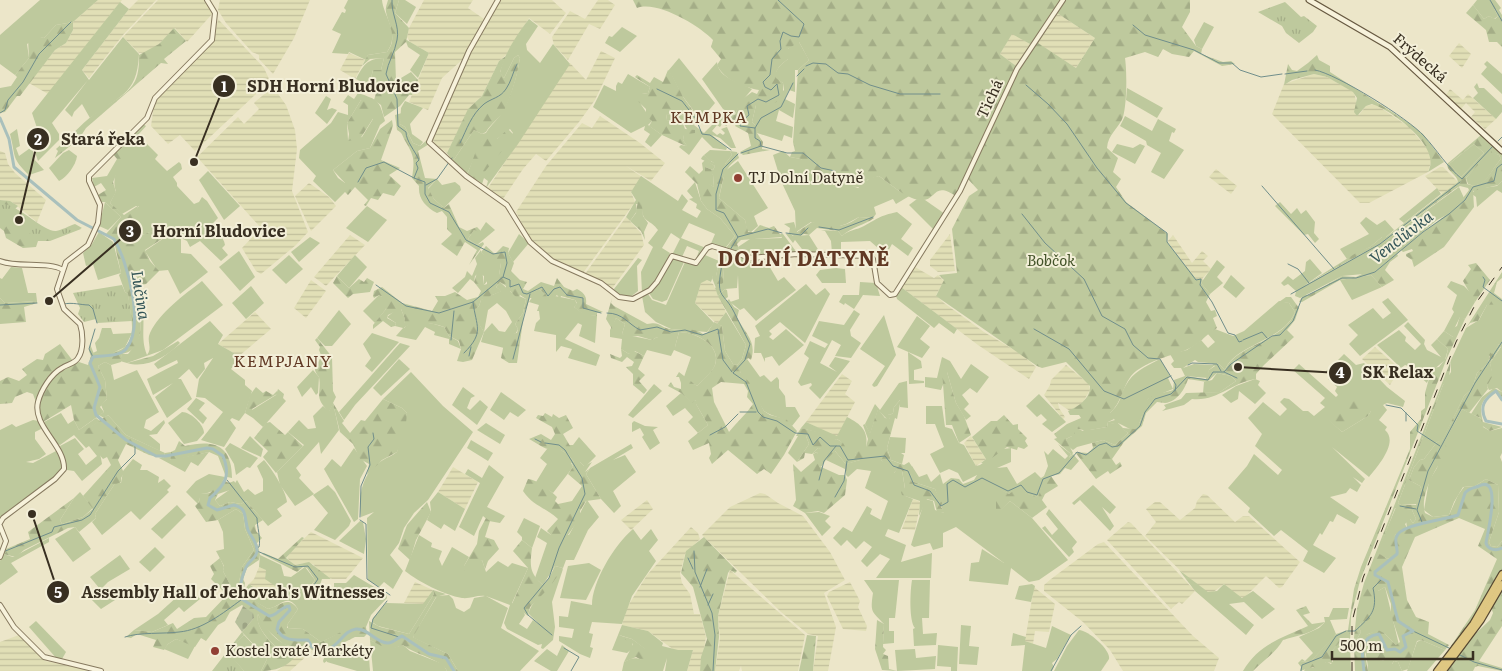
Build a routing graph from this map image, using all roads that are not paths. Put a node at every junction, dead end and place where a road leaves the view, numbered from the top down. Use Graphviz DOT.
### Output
graph roads {
  1 [pos="208,0"];
  2 [pos="498,0"];
  3 [pos="1063,0"];
  4 [pos="1309,0"];
  5 [pos="1502,151"];
  6 [pos="0,262"];
  7 [pos="63,270"];
  8 [pos="0,524"];
  9 [pos="2,554"];
  10 [pos="1502,574"];
  11 [pos="1502,584"];
  12 [pos="0,606"];
  13 [pos="101,671"];
  14 [pos="1436,671"];
  15 [pos="1443,671"];
  1 -- 7 [label="street"];
  2 -- 3 [label="street, Tichá"];
  4 -- 5 [label="main road, Frýdecká"];
  6 -- 7 [label="street"];
  7 -- 8 [label="street"];
  8 -- 9 [label="street"];
  10 -- 14 [label="highway"];
  11 -- 15 [label="highway"];
  12 -- 13 [label="street"];
}
